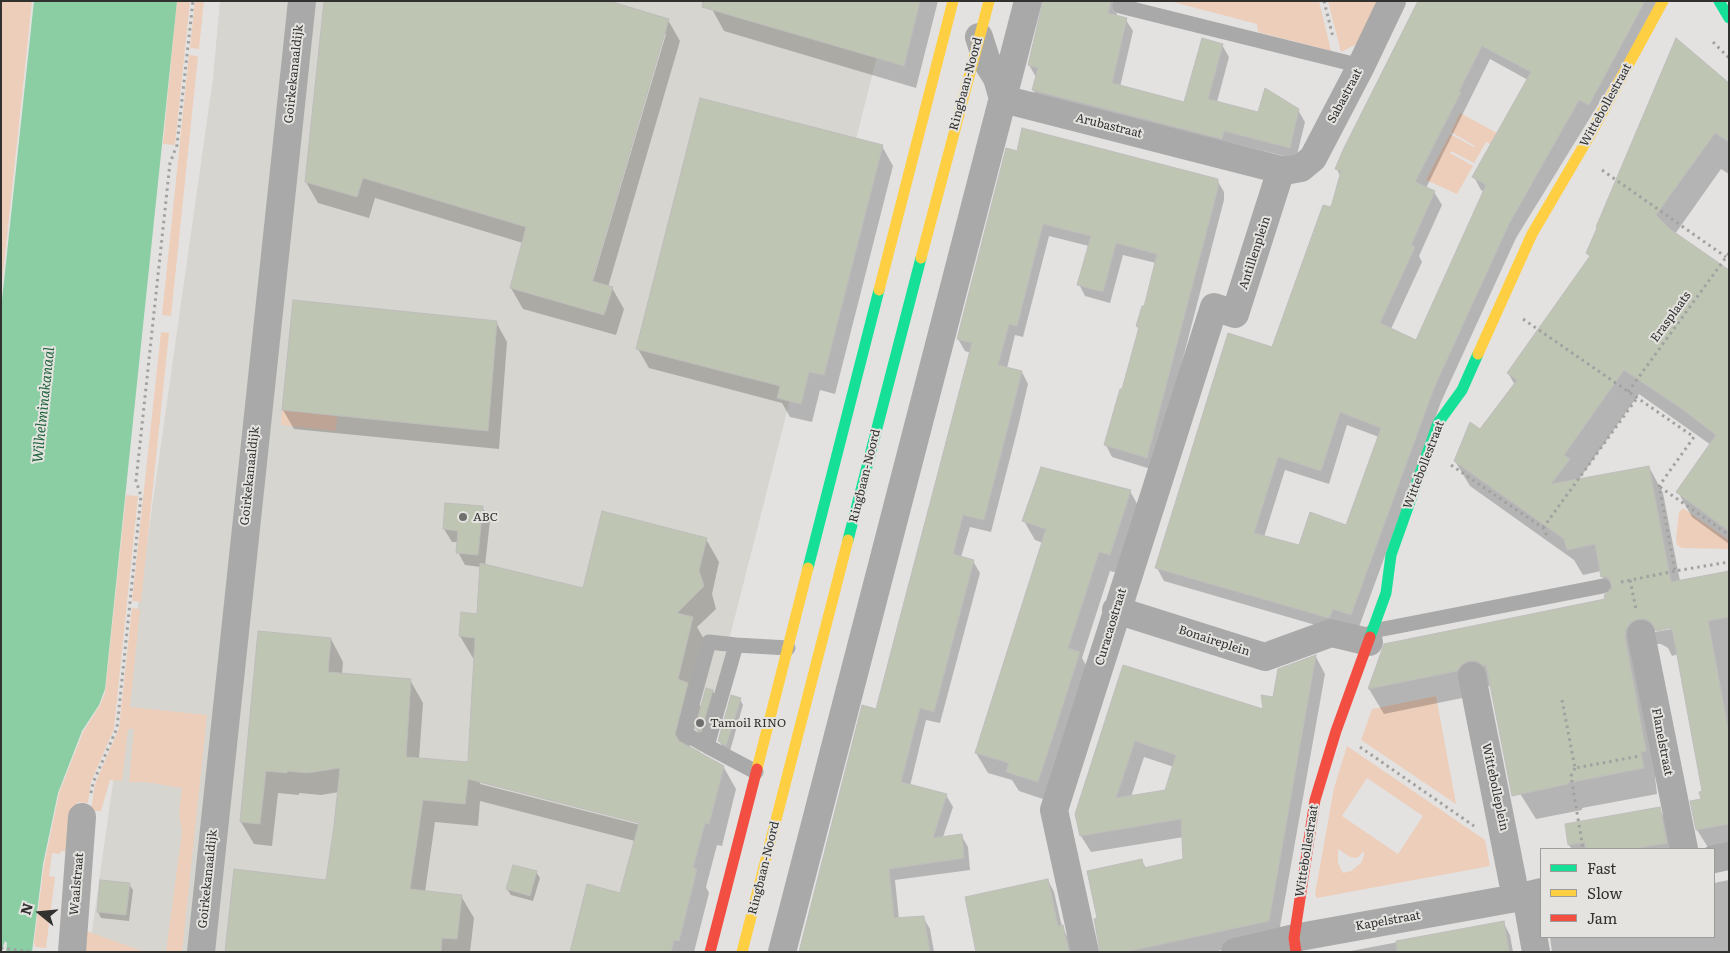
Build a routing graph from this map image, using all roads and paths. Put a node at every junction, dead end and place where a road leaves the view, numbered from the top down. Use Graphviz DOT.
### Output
graph roads {
  1 [pos="192,1"];
  2 [pos="302,1"];
  3 [pos="954,1"];
  4 [pos="989,1"];
  5 [pos="1028,1"];
  6 [pos="1324,1"];
  7 [pos="1392,1"];
  8 [pos="1663,1"];
  9 [pos="1719,1"];
  10 [pos="1120,6"];
  11 [pos="1729,18"];
  12 [pos="979,37"];
  13 [pos="1349,63"];
  14 [pos="1002,99"];
  15 [pos="1579,153"];
  16 [pos="1281,170"];
  17 [pos="1729,253"];
  18 [pos="1726,257"];
  19 [pos="1500,303"];
  20 [pos="1214,306"];
  21 [pos="1628,392"];
  22 [pos="1637,398"];
  23 [pos="1426,456"];
  24 [pos="1659,486"];
  25 [pos="1543,528"];
  26 [pos="1729,535"];
  27 [pos="1548,538"];
  28 [pos="1729,562"];
  29 [pos="1674,571"];
  30 [pos="1603,586"];
  31 [pos="1116,610"];
  32 [pos="1641,634"];
  33 [pos="1371,637"];
  34 [pos="736,644"];
  35 [pos="788,648"];
  36 [pos="1472,676"];
  37 [pos="1562,700"];
  38 [pos="1336,731"];
  39 [pos="707,746"];
  40 [pos="1664,752"];
  41 [pos="1575,768"];
  42 [pos="756,772"];
  43 [pos="82,817"];
  44 [pos="1504,828"];
  45 [pos="1583,848"];
  46 [pos="1684,848"];
  47 [pos="1729,856"];
  48 [pos="1715,859"];
  49 [pos="1528,895"];
  50 [pos="1295,945"];
  51 [pos="1,948"];
  52 [pos="33,952"];
  53 [pos="72,952"];
  54 [pos="201,952"];
  55 [pos="710,952"];
  56 [pos="742,952"];
  57 [pos="782,952"];
  58 [pos="1085,952"];
  59 [pos="1235,952"];
  60 [pos="1536,952"];
  1 -- 43 [label="path"];
  2 -- 54 [label="street, Goirkekanaaldijk"];
  3 -- 35 [label="main road"];
  4 -- 12 [label="main road, Ringbaan-Noord"];
  5 -- 14 [label="street"];
  6 -- 13 [label="path"];
  7 -- 13 [label="street, Sabastraat"];
  8 -- 15 [label="main road, Wittebollestraat"];
  9 -- 11 [label="main road"];
  10 -- 13 [label="lane"];
  12 -- 14 [label="street"];
  12 -- 56 [label="main road, Ringbaan-Noord"];
  13 -- 16 [label="street, Sabastraat"];
  14 -- 16 [label="street, Arubastraat"];
  14 -- 57 [label="street"];
  15 -- 18 [label="path"];
  15 -- 19 [label="main road, Wittebollestraat"];
  16 -- 20 [label="street, Antillenplein"];
  17 -- 18 [label="path, Erasplaats"];
  18 -- 21 [label="path, Erasplaats"];
  19 -- 21 [label="path"];
  19 -- 23 [label="main road, Wittebollestraat"];
  20 -- 31 [label="street, Curacaostraat"];
  21 -- 22 [label="path"];
  22 -- 24 [label="path"];
  22 -- 25 [label="path"];
  23 -- 25 [label="path"];
  23 -- 33 [label="main road, Wittebollestraat"];
  24 -- 26 [label="path"];
  24 -- 29 [label="path"];
  25 -- 27 [label="path"];
  28 -- 29 [label="path"];
  29 -- 30 [label="path"];
  30 -- 33 [label="lane"];
  31 -- 33 [label="street, Bonaireplein"];
  31 -- 58 [label="street, Curacaostraat"];
  32 -- 40 [label="street, Flanelstraat"];
  33 -- 38 [label="main road, Wittebollestraat"];
  34 -- 35 [label="lane"];
  34 -- 39 [label="lane"];
  34 -- 39 [label="lane"];
  35 -- 42 [label="main road"];
  36 -- 44 [label="street, Wittebolleplein"];
  37 -- 41 [label="path"];
  38 -- 44 [label="path"];
  38 -- 50 [label="main road, Wittebollestraat"];
  39 -- 42 [label="lane"];
  40 -- 41 [label="path"];
  40 -- 46 [label="street, Flanelstraat"];
  41 -- 45 [label="path"];
  42 -- 55 [label="main road"];
  43 -- 53 [label="street, Waalstraat"];
  44 -- 49 [label="street, Wittebolleplein"];
  47 -- 48 [label="street"];
  49 -- 50 [label="street, Kapelstraat"];
  49 -- 60 [label="street, Wittebolleplein"];
  50 -- 59 [label="street, Kapelstraat"];
  51 -- 52 [label="path"];
}
